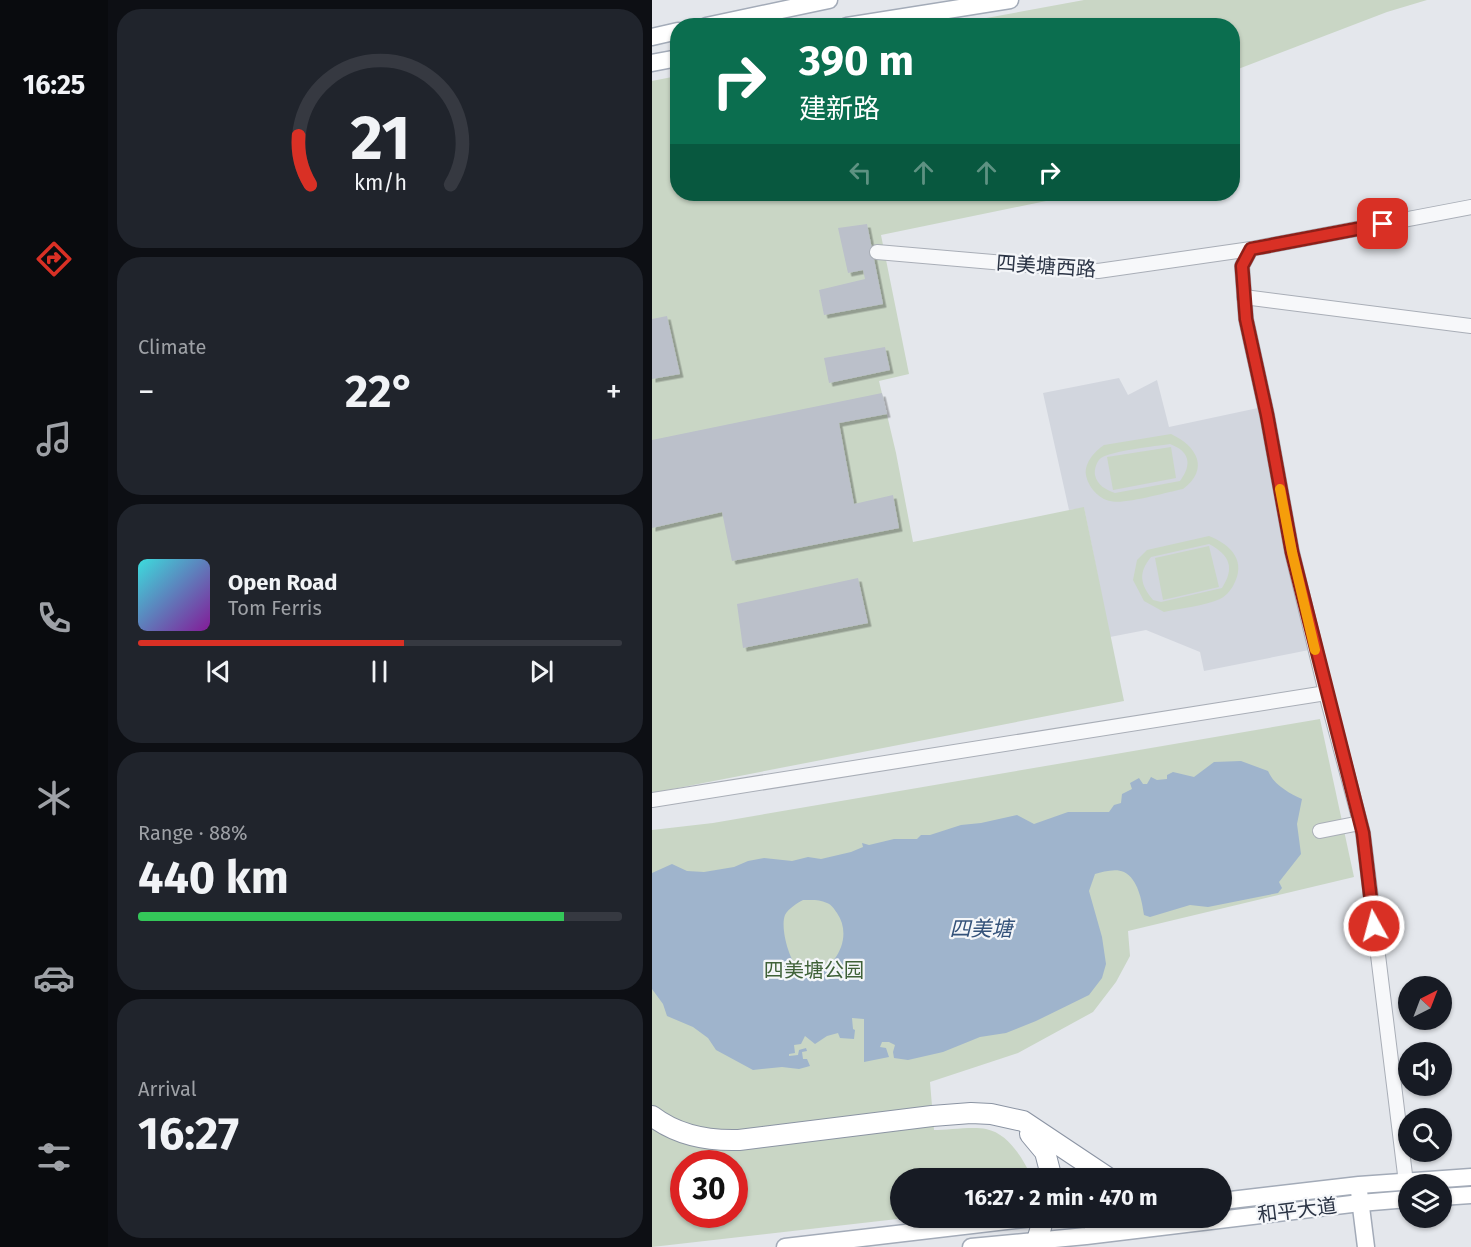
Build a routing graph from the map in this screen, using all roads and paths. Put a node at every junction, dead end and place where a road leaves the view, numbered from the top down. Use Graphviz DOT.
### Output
graph roads {
  1 [pos="829,0"];
  2 [pos="1010,0"];
  3 [pos="973,3"];
  4 [pos="744,18"];
  5 [pos="891,18"];
  6 [pos="670,33"];
  7 [pos="652,37"];
  8 [pos="670,50"];
  9 [pos="652,53"];
  10 [pos="670,60"];
  11 [pos="652,63"];
  12 [pos="1471,207"];
  13 [pos="1251,249"];
  14 [pos="877,252"];
  15 [pos="1244,297"];
  16 [pos="1471,326"];
  17 [pos="1326,693"];
  18 [pos="652,800"];
  19 [pos="1360,824"];
  20 [pos="1320,831"];
  21 [pos="652,1116"];
  22 [pos="1010,1117"];
  23 [pos="1049,1168"];
  24 [pos="1094,1168"];
  25 [pos="1405,1174"];
  26 [pos="1471,1177"];
  27 [pos="1452,1178"];
  28 [pos="1398,1182"];
  29 [pos="1358,1185"];
  30 [pos="1471,1195"];
  31 [pos="1452,1196"];
  32 [pos="1232,1200"];
  33 [pos="1398,1200"];
  34 [pos="1360,1203"];
  35 [pos="947,1228"];
  36 [pos="1041,1228"];
  37 [pos="1037,1240"];
  38 [pos="1086,1241"];
  39 [pos="785,1247"];
  40 [pos="971,1247"];
  41 [pos="1366,1247"];
  1 -- 4 [label="main road"];
  2 -- 3 [label="main road"];
  3 -- 5 [label="main road"];
  6 -- 7 [label="main road"];
  8 -- 9 [label="main road"];
  10 -- 11 [label="main road"];
  12 -- 13 [label="street, 四美塘西路"];
  13 -- 14 [label="street, 四美塘西路"];
  13 -- 15 [label="street"];
  15 -- 16 [label="street"];
  15 -- 17 [label="street"];
  17 -- 18 [label="street"];
  17 -- 19 [label="street"];
  19 -- 20 [label="street"];
  19 -- 25 [label="street"];
  21 -- 22 [label="highway"];
  22 -- 23 [label="highway"];
  22 -- 24 [label="highway"];
  26 -- 27 [label="main road, 和平大道"];
  28 -- 29 [label="main road, 和平大道"];
  29 -- 32 [label="main road, 和平大道"];
  29 -- 34 [label="main road"];
  30 -- 31 [label="main road"];
  33 -- 34 [label="main road, 和平大道"];
  34 -- 38 [label="main road, 和平大道"];
  34 -- 41 [label="main road"];
  35 -- 39 [label="main road"];
  36 -- 37 [label="highway"];
  37 -- 38 [label="main road, 和平大道"];
  37 -- 40 [label="main road, 和平大道"];
}
